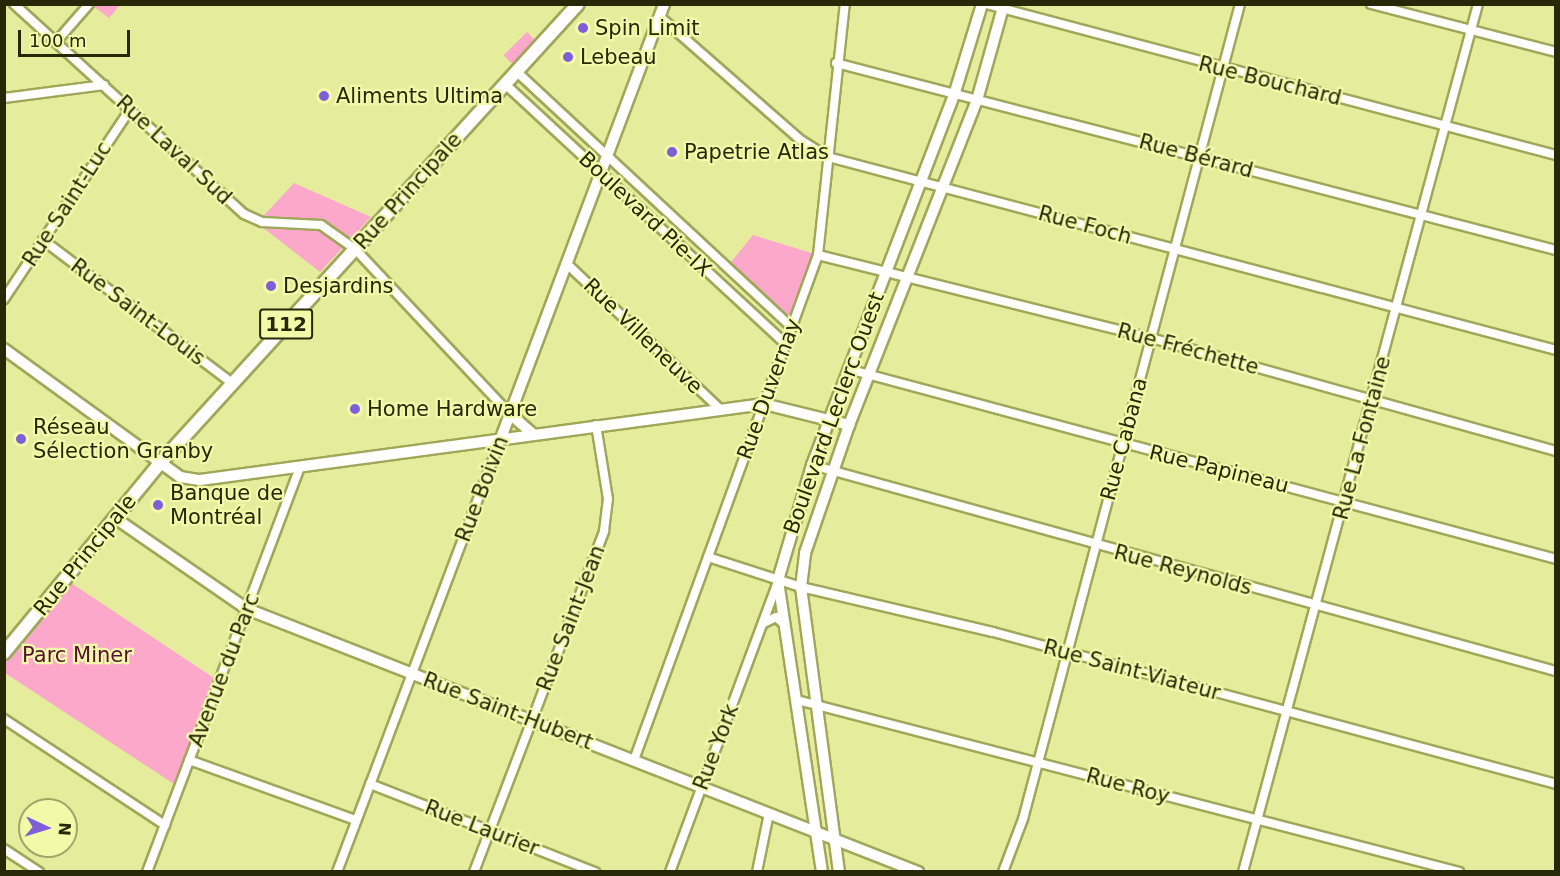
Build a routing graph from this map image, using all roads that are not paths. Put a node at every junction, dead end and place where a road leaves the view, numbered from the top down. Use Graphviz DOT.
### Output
graph roads {
  1 [pos="14,4"];
  2 [pos="89,4"];
  3 [pos="578,4"];
  4 [pos="663,4"];
  5 [pos="845,4"];
  6 [pos="984,4"];
  7 [pos="1240,4"];
  8 [pos="1371,4"];
  9 [pos="1478,4"];
  10 [pos="1003,7"];
  11 [pos="659,16"];
  12 [pos="1471,30"];
  13 [pos="56,42"];
  14 [pos="1556,52"];
  15 [pos="836,63"];
  16 [pos="1223,69"];
  17 [pos="517,72"];
  18 [pos="505,84"];
  19 [pos="104,85"];
  20 [pos="955,92"];
  21 [pos="4,98"];
  22 [pos="977,100"];
  23 [pos="130,109"];
  24 [pos="558,110"];
  25 [pos="546,122"];
  26 [pos="1445,125"];
  27 [pos="1556,155"];
  28 [pos="607,156"];
  29 [pos="828,157"];
  30 [pos="1199,157"];
  31 [pos="601,173"];
  32 [pos="920,180"];
  33 [pos="944,187"];
  34 [pos="658,203"];
  35 [pos="1421,215"];
  36 [pos="648,216"];
  37 [pos="43,240"];
  38 [pos="702,244"];
  39 [pos="355,249"];
  40 [pos="1174,249"];
  41 [pos="1556,250"];
  42 [pos="818,255"];
  43 [pos="691,256"];
  44 [pos="566,263"];
  45 [pos="887,270"];
  46 [pos="908,275"];
  47 [pos="736,276"];
  48 [pos="725,288"];
  49 [pos="4,299"];
  50 [pos="1396,308"];
  51 [pos="792,327"];
  52 [pos="1151,338"];
  53 [pos="786,344"];
  54 [pos="4,349"];
  55 [pos="1556,350"];
  56 [pos="848,369"];
  57 [pos="869,375"];
  58 [pos="232,384"];
  59 [pos="1372,400"];
  60 [pos="764,404"];
  61 [pos="720,409"];
  62 [pos="510,414"];
  63 [pos="828,419"];
  64 [pos="596,425"];
  65 [pos="849,425"];
  66 [pos="533,434"];
  67 [pos="501,438"];
  68 [pos="1122,444"];
  69 [pos="1556,451"];
  70 [pos="161,462"];
  71 [pos="812,465"];
  72 [pos="300,468"];
  73 [pos="832,471"];
  74 [pos="1345,501"];
  75 [pos="116,518"];
  76 [pos="1095,546"];
  77 [pos="708,556"];
  78 [pos="1556,559"];
  79 [pos="778,580"];
  80 [pos="801,587"];
  81 [pos="1317,605"];
  82 [pos="247,609"];
  83 [pos="763,623"];
  84 [pos="785,625"];
  85 [pos="7,646"];
  86 [pos="1067,652"];
  87 [pos="1556,671"];
  88 [pos="411,673"];
  89 [pos="797,700"];
  90 [pos="816,705"];
  91 [pos="1288,712"];
  92 [pos="4,719"];
  93 [pos="532,720"];
  94 [pos="189,760"];
  95 [pos="634,760"];
  96 [pos="1037,762"];
  97 [pos="370,784"];
  98 [pos="1556,784"];
  99 [pos="702,787"];
  100 [pos="769,813"];
  101 [pos="356,820"];
  102 [pos="1260,820"];
  103 [pos="165,825"];
  104 [pos="489,831"];
  105 [pos="815,831"];
  106 [pos="836,839"];
  107 [pos="4,849"];
  108 [pos="39,872"];
  109 [pos="147,872"];
  110 [pos="337,872"];
  111 [pos="474,872"];
  112 [pos="595,872"];
  113 [pos="670,872"];
  114 [pos="757,872"];
  115 [pos="822,872"];
  116 [pos="839,872"];
  117 [pos="918,872"];
  118 [pos="1003,872"];
  119 [pos="1243,872"];
  120 [pos="1459,872"];
  1 -- 13 [label="street, Rue Laval Sud"];
  2 -- 13 [label="street"];
  3 -- 17 [label="main road, Rue Principale / 112"];
  4 -- 11 [label="street, Rue Boivin"];
  5 -- 15 [label="street, Rue Duvernay"];
  6 -- 10 [label="street, Rue Bouchard"];
  6 -- 20 [label="street, Boulevard Leclerc Ouest"];
  7 -- 16 [label="street, Rue Cabana"];
  8 -- 12 [label="street"];
  9 -- 12 [label="street, Rue La Fontaine"];
  10 -- 16 [label="street, Rue Bouchard"];
  10 -- 22 [label="street, Boulevard Leclerc Ouest"];
  11 -- 28 [label="street, Rue Boivin"];
  11 -- 29 [label="street, Rue Foch"];
  12 -- 14 [label="street"];
  12 -- 26 [label="street, Rue La Fontaine"];
  13 -- 19 [label="street, Rue Laval Sud"];
  15 -- 20 [label="street, Rue Bérard"];
  15 -- 29 [label="street, Rue Duvernay"];
  16 -- 26 [label="street, Rue Bouchard"];
  16 -- 30 [label="street, Rue Cabana"];
  17 -- 18 [label="main road, Rue Principale / 112"];
  17 -- 24 [label="street, Boulevard Pie-IX"];
  18 -- 25 [label="street, Boulevard Pie-IX"];
  18 -- 39 [label="main road, Rue Principale / 112"];
  19 -- 21 [label="street"];
  19 -- 23 [label="street, Rue Laval Sud"];
  20 -- 22 [label="street, Rue Bérard"];
  20 -- 32 [label="street, Boulevard Leclerc Ouest"];
  22 -- 30 [label="street, Rue Bérard"];
  22 -- 33 [label="street, Boulevard Leclerc Ouest"];
  23 -- 37 [label="street, Rue Saint-Luc"];
  23 -- 39 [label="street, Rue Laval Sud"];
  24 -- 25 [label="street"];
  24 -- 28 [label="street, Boulevard Pie-IX"];
  25 -- 31 [label="street, Boulevard Pie-IX"];
  26 -- 27 [label="street, Rue Bouchard"];
  26 -- 35 [label="street, Rue La Fontaine"];
  28 -- 31 [label="street, Rue Boivin"];
  28 -- 34 [label="street, Boulevard Pie-IX"];
  29 -- 32 [label="street, Rue Foch"];
  29 -- 42 [label="street, Rue Duvernay"];
  30 -- 35 [label="street, Rue Bérard"];
  30 -- 40 [label="street, Rue Cabana"];
  31 -- 36 [label="street, Boulevard Pie-IX"];
  31 -- 44 [label="street, Rue Boivin"];
  32 -- 33 [label="street, Rue Foch"];
  32 -- 45 [label="street, Boulevard Leclerc Ouest"];
  33 -- 40 [label="street, Rue Foch"];
  33 -- 46 [label="street, Boulevard Leclerc Ouest"];
  34 -- 36 [label="street"];
  34 -- 38 [label="street, Boulevard Pie-IX"];
  35 -- 41 [label="street, Rue Bérard"];
  35 -- 50 [label="street, Rue La Fontaine"];
  36 -- 43 [label="street, Boulevard Pie-IX"];
  37 -- 49 [label="street, Rue Saint-Luc"];
  37 -- 58 [label="street, Rue Saint-Louis"];
  38 -- 43 [label="street"];
  38 -- 47 [label="street, Boulevard Pie-IX"];
  39 -- 58 [label="main road, Rue Principale / 112"];
  39 -- 62 [label="street, Rue Laval Sud"];
  40 -- 50 [label="street, Rue Foch"];
  40 -- 52 [label="street, Rue Cabana"];
  42 -- 45 [label="street, Rue Fréchette"];
  42 -- 51 [label="street, Rue Duvernay"];
  43 -- 48 [label="street, Boulevard Pie-IX"];
  44 -- 61 [label="street, Rue Villeneuve"];
  44 -- 62 [label="street, Rue Boivin"];
  45 -- 46 [label="street, Rue Fréchette"];
  45 -- 56 [label="street, Boulevard Leclerc Ouest"];
  46 -- 52 [label="street, Rue Fréchette"];
  46 -- 57 [label="street, Boulevard Leclerc Ouest"];
  47 -- 48 [label="street"];
  47 -- 51 [label="street, Boulevard Pie-IX"];
  48 -- 53 [label="street, Boulevard Pie-IX"];
  50 -- 55 [label="street, Rue Foch"];
  50 -- 59 [label="street, Rue La Fontaine"];
  51 -- 53 [label="street, Rue Duvernay"];
  52 -- 59 [label="street, Rue Fréchette"];
  52 -- 68 [label="street, Rue Cabana"];
  53 -- 60 [label="street, Rue Duvernay"];
  54 -- 70 [label="street"];
  56 -- 57 [label="street, Rue Papineau"];
  56 -- 63 [label="street, Boulevard Leclerc Ouest"];
  57 -- 65 [label="street, Boulevard Leclerc Ouest"];
  57 -- 68 [label="street, Rue Papineau"];
  58 -- 70 [label="main road, Rue Principale / 112"];
  59 -- 69 [label="street, Rue Fréchette"];
  59 -- 74 [label="street, Rue La Fontaine"];
  60 -- 61 [label="street"];
  60 -- 63 [label="street"];
  60 -- 77 [label="street, Rue Duvernay"];
  61 -- 64 [label="street"];
  62 -- 66 [label="street"];
  62 -- 67 [label="street, Rue Boivin"];
  63 -- 65 [label="street"];
  63 -- 71 [label="street, Boulevard Leclerc Ouest"];
  64 -- 66 [label="street"];
  64 -- 93 [label="street, Rue Saint-Jean"];
  65 -- 73 [label="street, Boulevard Leclerc Ouest"];
  66 -- 67 [label="street"];
  67 -- 72 [label="street"];
  67 -- 88 [label="street, Rue Boivin"];
  68 -- 74 [label="street, Rue Papineau"];
  68 -- 76 [label="street, Rue Cabana"];
  70 -- 72 [label="street"];
  70 -- 75 [label="main road, Rue Principale / 112"];
  71 -- 73 [label="street, Rue Reynolds"];
  71 -- 79 [label="street, Boulevard Leclerc Ouest"];
  72 -- 82 [label="street, Avenue du Parc"];
  73 -- 76 [label="street, Rue Reynolds"];
  73 -- 80 [label="street, Boulevard Leclerc Ouest"];
  74 -- 78 [label="street, Rue Papineau"];
  74 -- 81 [label="street, Rue La Fontaine"];
  75 -- 82 [label="street, Rue Saint-Hubert"];
  75 -- 85 [label="main road, Rue Principale / 112"];
  76 -- 81 [label="street, Rue Reynolds"];
  76 -- 86 [label="street, Rue Cabana"];
  77 -- 79 [label="street, Rue Saint-Viateur"];
  77 -- 95 [label="street, Rue Duvernay"];
  79 -- 80 [label="street, Rue Saint-Viateur"];
  79 -- 83 [label="street, Rue York"];
  79 -- 84 [label="street, Boulevard Leclerc Ouest"];
  80 -- 86 [label="street, Rue Saint-Viateur"];
  80 -- 90 [label="street, Boulevard Leclerc Ouest"];
  81 -- 87 [label="street, Rue Reynolds"];
  81 -- 91 [label="street, Rue La Fontaine"];
  82 -- 88 [label="street, Rue Saint-Hubert"];
  82 -- 94 [label="street, Avenue du Parc"];
  83 -- 84 [label="street"];
  83 -- 99 [label="street, Rue York"];
  84 -- 89 [label="street, Boulevard Leclerc Ouest"];
  86 -- 91 [label="street, Rue Saint-Viateur"];
  86 -- 96 [label="street, Rue Cabana"];
  88 -- 93 [label="street, Rue Saint-Hubert"];
  88 -- 97 [label="street, Rue Boivin"];
  89 -- 90 [label="street, Rue Roy"];
  89 -- 105 [label="street, Boulevard Leclerc Ouest"];
  90 -- 96 [label="street, Rue Roy"];
  90 -- 106 [label="street, Boulevard Leclerc Ouest"];
  91 -- 98 [label="street, Rue Saint-Viateur"];
  91 -- 102 [label="street, Rue La Fontaine"];
  92 -- 103 [label="street"];
  93 -- 95 [label="street, Rue Saint-Hubert"];
  93 -- 104 [label="street, Rue Saint-Jean"];
  94 -- 101 [label="street"];
  94 -- 103 [label="street, Avenue du Parc"];
  95 -- 99 [label="street, Rue Saint-Hubert"];
  96 -- 102 [label="street, Rue Roy"];
  96 -- 118 [label="street, Rue Cabana"];
  97 -- 101 [label="street, Rue Boivin"];
  97 -- 104 [label="street, Rue Laurier"];
  99 -- 100 [label="street, Rue Saint-Hubert"];
  99 -- 113 [label="street, Rue York"];
  100 -- 105 [label="street, Rue Saint-Hubert"];
  100 -- 114 [label="street"];
  101 -- 110 [label="street, Rue Boivin"];
  102 -- 119 [label="street, Rue La Fontaine"];
  102 -- 120 [label="street, Rue Roy"];
  103 -- 109 [label="street, Avenue du Parc"];
  104 -- 111 [label="street, Rue Saint-Jean"];
  104 -- 112 [label="street, Rue Laurier"];
  105 -- 106 [label="street, Rue Saint-Hubert"];
  105 -- 115 [label="street, Boulevard Leclerc Ouest"];
  106 -- 116 [label="street, Boulevard Leclerc Ouest"];
  106 -- 117 [label="street, Rue Saint-Hubert"];
  107 -- 108 [label="street"];
}
